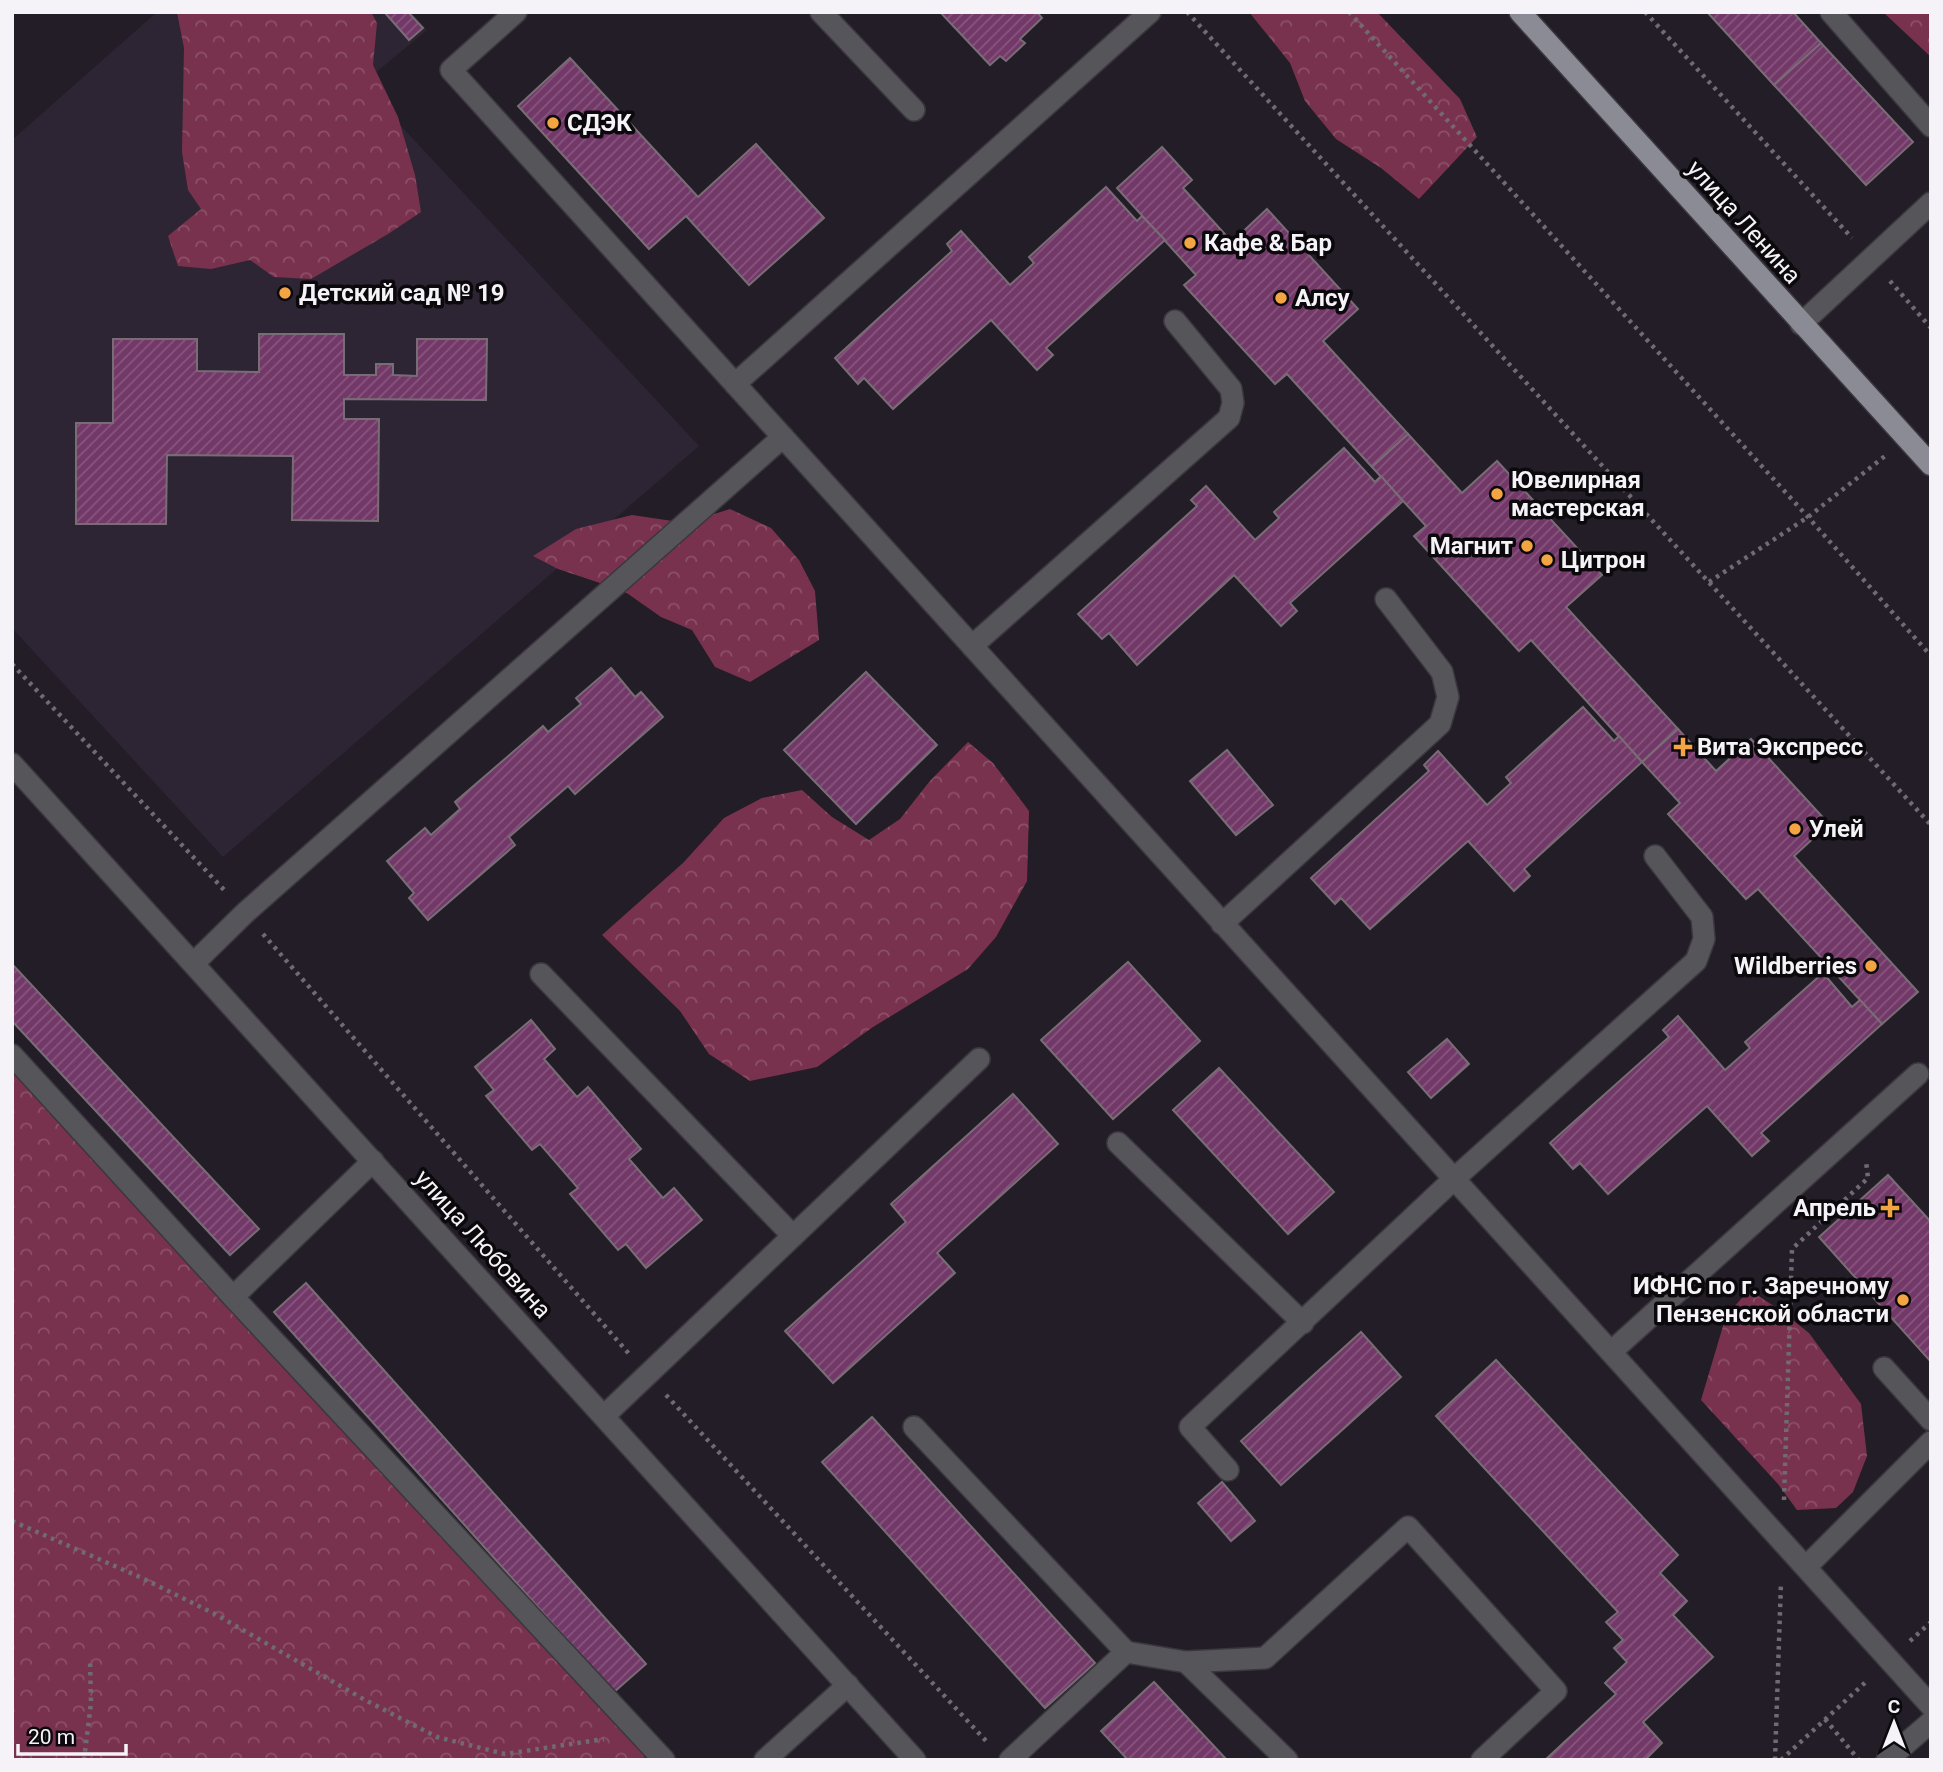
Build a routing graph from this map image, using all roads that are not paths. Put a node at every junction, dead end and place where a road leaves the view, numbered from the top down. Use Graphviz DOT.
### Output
graph roads {
  1 [pos="516,12"];
  2 [pos="821,12"];
  3 [pos="1150,12"];
  4 [pos="1520,12"];
  5 [pos="1831,12"];
  6 [pos="914,110"];
  7 [pos="1931,126"];
  8 [pos="1931,203"];
  9 [pos="1175,321"];
  10 [pos="1801,324"];
  11 [pos="735,384"];
  12 [pos="783,438"];
  13 [pos="1931,466"];
  14 [pos="1386,599"];
  15 [pos="972,646"];
  16 [pos="12,764"];
  17 [pos="1655,856"];
  18 [pos="1222,924"];
  19 [pos="194,963"];
  20 [pos="541,974"];
  21 [pos="12,1055"];
  22 [pos="979,1059"];
  23 [pos="1918,1074"];
  24 [pos="1118,1143"];
  25 [pos="373,1161"];
  26 [pos="1455,1178"];
  27 [pos="793,1236"];
  28 [pos="233,1297"];
  29 [pos="1303,1323"];
  30 [pos="1611,1352"];
  31 [pos="1884,1368"];
  32 [pos="604,1416"];
  33 [pos="1931,1420"];
  34 [pos="914,1427"];
  35 [pos="1931,1442"];
  36 [pos="1228,1470"];
  37 [pos="1806,1567"];
  38 [pos="1126,1652"];
  39 [pos="1186,1662"];
  40 [pos="848,1685"];
  41 [pos="1931,1706"];
  42 [pos="1931,1722"];
  43 [pos="1002,1755"];
  44 [pos="664,1760"];
  45 [pos="765,1760"];
  46 [pos="915,1760"];
  47 [pos="1287,1760"];
  48 [pos="1482,1760"];
  49 [pos="1887,1760"];
  1 -- 11 [label="street"];
  2 -- 6 [label="street"];
  3 -- 11 [label="street"];
  4 -- 10 [label="main road, улица Ленина"];
  5 -- 7 [label="street"];
  8 -- 10 [label="street"];
  9 -- 15 [label="street"];
  10 -- 13 [label="main road, улица Ленина"];
  11 -- 12 [label="street"];
  12 -- 15 [label="street"];
  12 -- 19 [label="street"];
  14 -- 18 [label="street"];
  15 -- 18 [label="street"];
  16 -- 19 [label="street, улица Любовина"];
  17 -- 26 [label="street"];
  18 -- 26 [label="street"];
  19 -- 25 [label="street, улица Любовина"];
  20 -- 27 [label="street"];
  21 -- 28 [label="street"];
  22 -- 27 [label="street"];
  23 -- 30 [label="street"];
  24 -- 29 [label="street"];
  25 -- 28 [label="street"];
  25 -- 32 [label="street, улица Любовина"];
  26 -- 29 [label="street"];
  26 -- 30 [label="street"];
  27 -- 32 [label="street"];
  28 -- 44 [label="street"];
  29 -- 36 [label="street"];
  30 -- 37 [label="street"];
  31 -- 33 [label="street"];
  32 -- 40 [label="street, улица Любовина"];
  34 -- 38 [label="street"];
  35 -- 37 [label="street"];
  37 -- 41 [label="street"];
  38 -- 39 [label="street"];
  38 -- 43 [label="street"];
  39 -- 47 [label="street"];
  39 -- 48 [label="street"];
  40 -- 45 [label="street"];
  40 -- 46 [label="street, улица Любовина"];
  42 -- 49 [label="street"];
}
